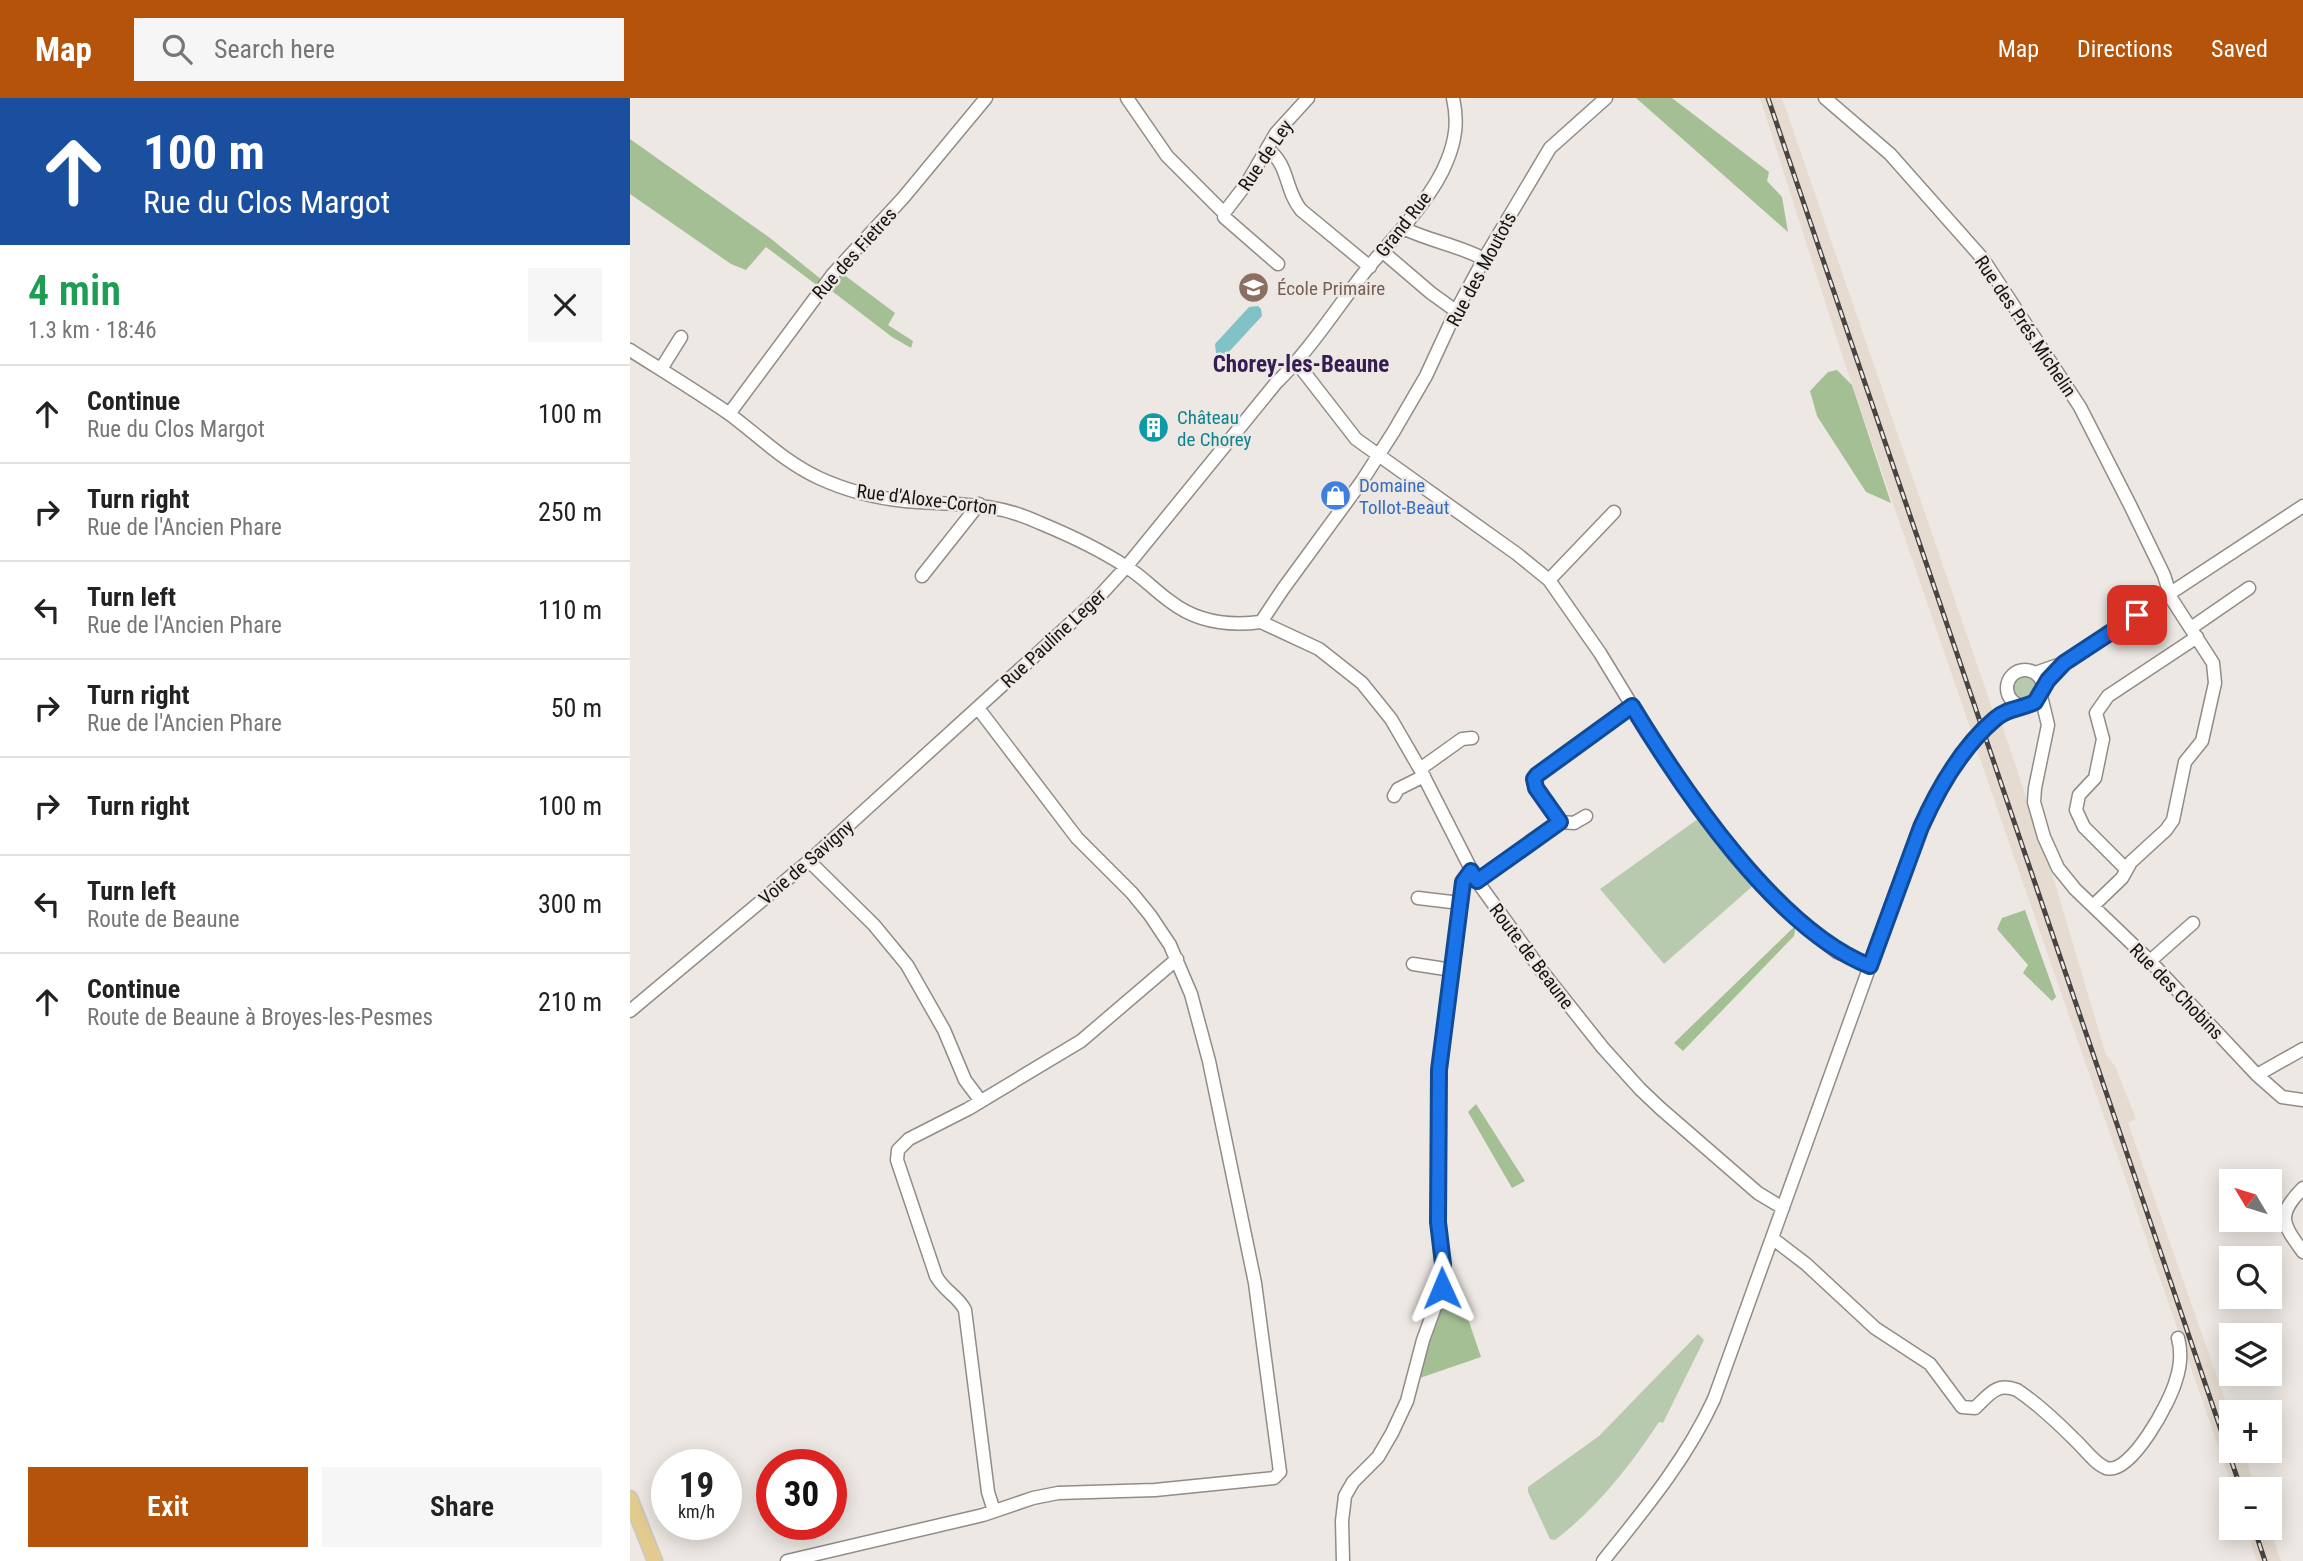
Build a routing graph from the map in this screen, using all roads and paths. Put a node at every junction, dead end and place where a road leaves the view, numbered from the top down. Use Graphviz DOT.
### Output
graph roads {
  1 [pos="986,98"];
  2 [pos="1127,98"];
  3 [pos="1308,98"];
  4 [pos="1453,98"];
  5 [pos="1606,98"];
  6 [pos="1825,98"];
  7 [pos="1267,149"];
  8 [pos="1224,213"];
  9 [pos="1403,228"];
  10 [pos="1383,252"];
  11 [pos="1484,259"];
  12 [pos="1278,264"];
  13 [pos="1370,267"];
  14 [pos="1456,311"];
  15 [pos="681,337"];
  16 [pos="631,354"];
  17 [pos="1297,363"];
  18 [pos="661,369"];
  19 [pos="729,414"];
  20 [pos="1377,456"];
  21 [pos="979,504"];
  22 [pos="2303,506"];
  23 [pos="1614,512"];
  24 [pos="1127,566"];
  25 [pos="922,576"];
  26 [pos="1549,580"];
  27 [pos="2249,588"];
  28 [pos="2170,594"];
  29 [pos="1261,622"];
  30 [pos="2194,632"];
  31 [pos="2064,663"];
  32 [pos="2035,673"];
  33 [pos="2042,692"];
  34 [pos="2008,695"];
  35 [pos="1632,706"];
  36 [pos="2025,706"];
  37 [pos="978,708"];
  38 [pos="1996,717"];
  39 [pos="2047,729"];
  40 [pos="1472,738"];
  41 [pos="1422,773"];
  42 [pos="1394,796"];
  43 [pos="1586,816"];
  44 [pos="1560,822"];
  45 [pos="809,861"];
  46 [pos="2126,869"];
  47 [pos="1474,876"];
  48 [pos="1418,898"];
  49 [pos="1460,903"];
  50 [pos="2094,905"];
  51 [pos="2193,923"];
  52 [pos="1177,959"];
  53 [pos="2150,961"];
  54 [pos="1413,964"];
  55 [pos="1870,966"];
  56 [pos="1452,970"];
  57 [pos="630,1011"];
  58 [pos="2303,1049"];
  59 [pos="2257,1075"];
  60 [pos="980,1100"];
  61 [pos="2303,1100"];
  62 [pos="2303,1188"];
  63 [pos="1783,1208"];
  64 [pos="1772,1238"];
  65 [pos="2303,1252"];
  66 [pos="2178,1338"];
  67 [pos="630,1498"];
  68 [pos="994,1511"];
  69 [pos="655,1561"];
  70 [pos="787,1561"];
  71 [pos="1343,1561"];
  72 [pos="1603,1561"];
  1 -- 19 [label="street, Rue des Fietres"];
  2 -- 8 [label="street"];
  3 -- 7 [label="street, Rue de Ley"];
  4 -- 9 [label="street, Grand Rue"];
  5 -- 11 [label="street, Rue des Moutots"];
  6 -- 28 [label="street, Rue des Prés Michelin"];
  7 -- 8 [label="street, Rue de Ley"];
  7 -- 13 [label="street"];
  8 -- 12 [label="street"];
  9 -- 10 [label="street, Grand Rue"];
  9 -- 11 [label="street"];
  10 -- 13 [label="street, Grand Rue"];
  10 -- 14 [label="street"];
  11 -- 14 [label="street, Rue des Moutots"];
  13 -- 17 [label="street, Grand Rue"];
  14 -- 20 [label="street, Rue des Moutots"];
  15 -- 18 [label="street"];
  16 -- 18 [label="street, Rue d'Aloxe-Corton"];
  17 -- 20 [label="street"];
  17 -- 24 [label="street, Rue Pauline Leger"];
  18 -- 19 [label="street, Rue d'Aloxe-Corton"];
  19 -- 21 [label="street, Rue d'Aloxe-Corton"];
  20 -- 26 [label="street"];
  20 -- 29 [label="street, Rue des Moutots"];
  21 -- 24 [label="street, Rue d'Aloxe-Corton"];
  21 -- 25 [label="street"];
  22 -- 28 [label="street"];
  23 -- 26 [label="street"];
  24 -- 29 [label="street, Rue d'Aloxe-Corton"];
  24 -- 37 [label="street, Rue Pauline Leger"];
  26 -- 35 [label="street"];
  27 -- 30 [label="street"];
  28 -- 30 [label="street, Rue des Prés Michelin"];
  28 -- 31 [label="street"];
  29 -- 41 [label="street, Route de Beaune"];
  30 -- 46 [label="street, Rue des Prés Michelin"];
  30 -- 46 [label="street"];
  31 -- 32 [label="street"];
  31 -- 33 [label="street"];
  32 -- 33 [label="street"];
  32 -- 34 [label="street"];
  33 -- 36 [label="street"];
  33 -- 39 [label="street"];
  34 -- 36 [label="street"];
  34 -- 38 [label="street"];
  35 -- 44 [label="street"];
  35 -- 55 [label="street"];
  36 -- 38 [label="street"];
  36 -- 39 [label="street"];
  37 -- 45 [label="street, Voie de Savigny"];
  37 -- 52 [label="street"];
  38 -- 55 [label="street, bridge"];
  39 -- 50 [label="street, Rue des Chobins"];
  40 -- 41 [label="street"];
  41 -- 42 [label="street"];
  41 -- 47 [label="street, Route de Beaune"];
  43 -- 44 [label="street"];
  44 -- 47 [label="street"];
  45 -- 57 [label="street, Voie de Savigny"];
  45 -- 60 [label="street"];
  46 -- 50 [label="street, Rue des Prés Michelin"];
  47 -- 49 [label="street"];
  47 -- 63 [label="street, Route de Beaune"];
  48 -- 49 [label="street"];
  49 -- 56 [label="street"];
  50 -- 53 [label="street, Rue des Chobins"];
  51 -- 53 [label="street"];
  52 -- 60 [label="street"];
  52 -- 68 [label="street"];
  53 -- 59 [label="street, Rue des Chobins"];
  54 -- 56 [label="street"];
  55 -- 63 [label="street"];
  56 -- 71 [label="street"];
  58 -- 59 [label="street"];
  59 -- 61 [label="street, Rue des Chobins"];
  60 -- 68 [label="street"];
  62 -- 65 [label="street"];
  63 -- 64 [label="street"];
  64 -- 66 [label="street"];
  64 -- 72 [label="street"];
  67 -- 69 [label="main road"];
  68 -- 70 [label="street"];
}
